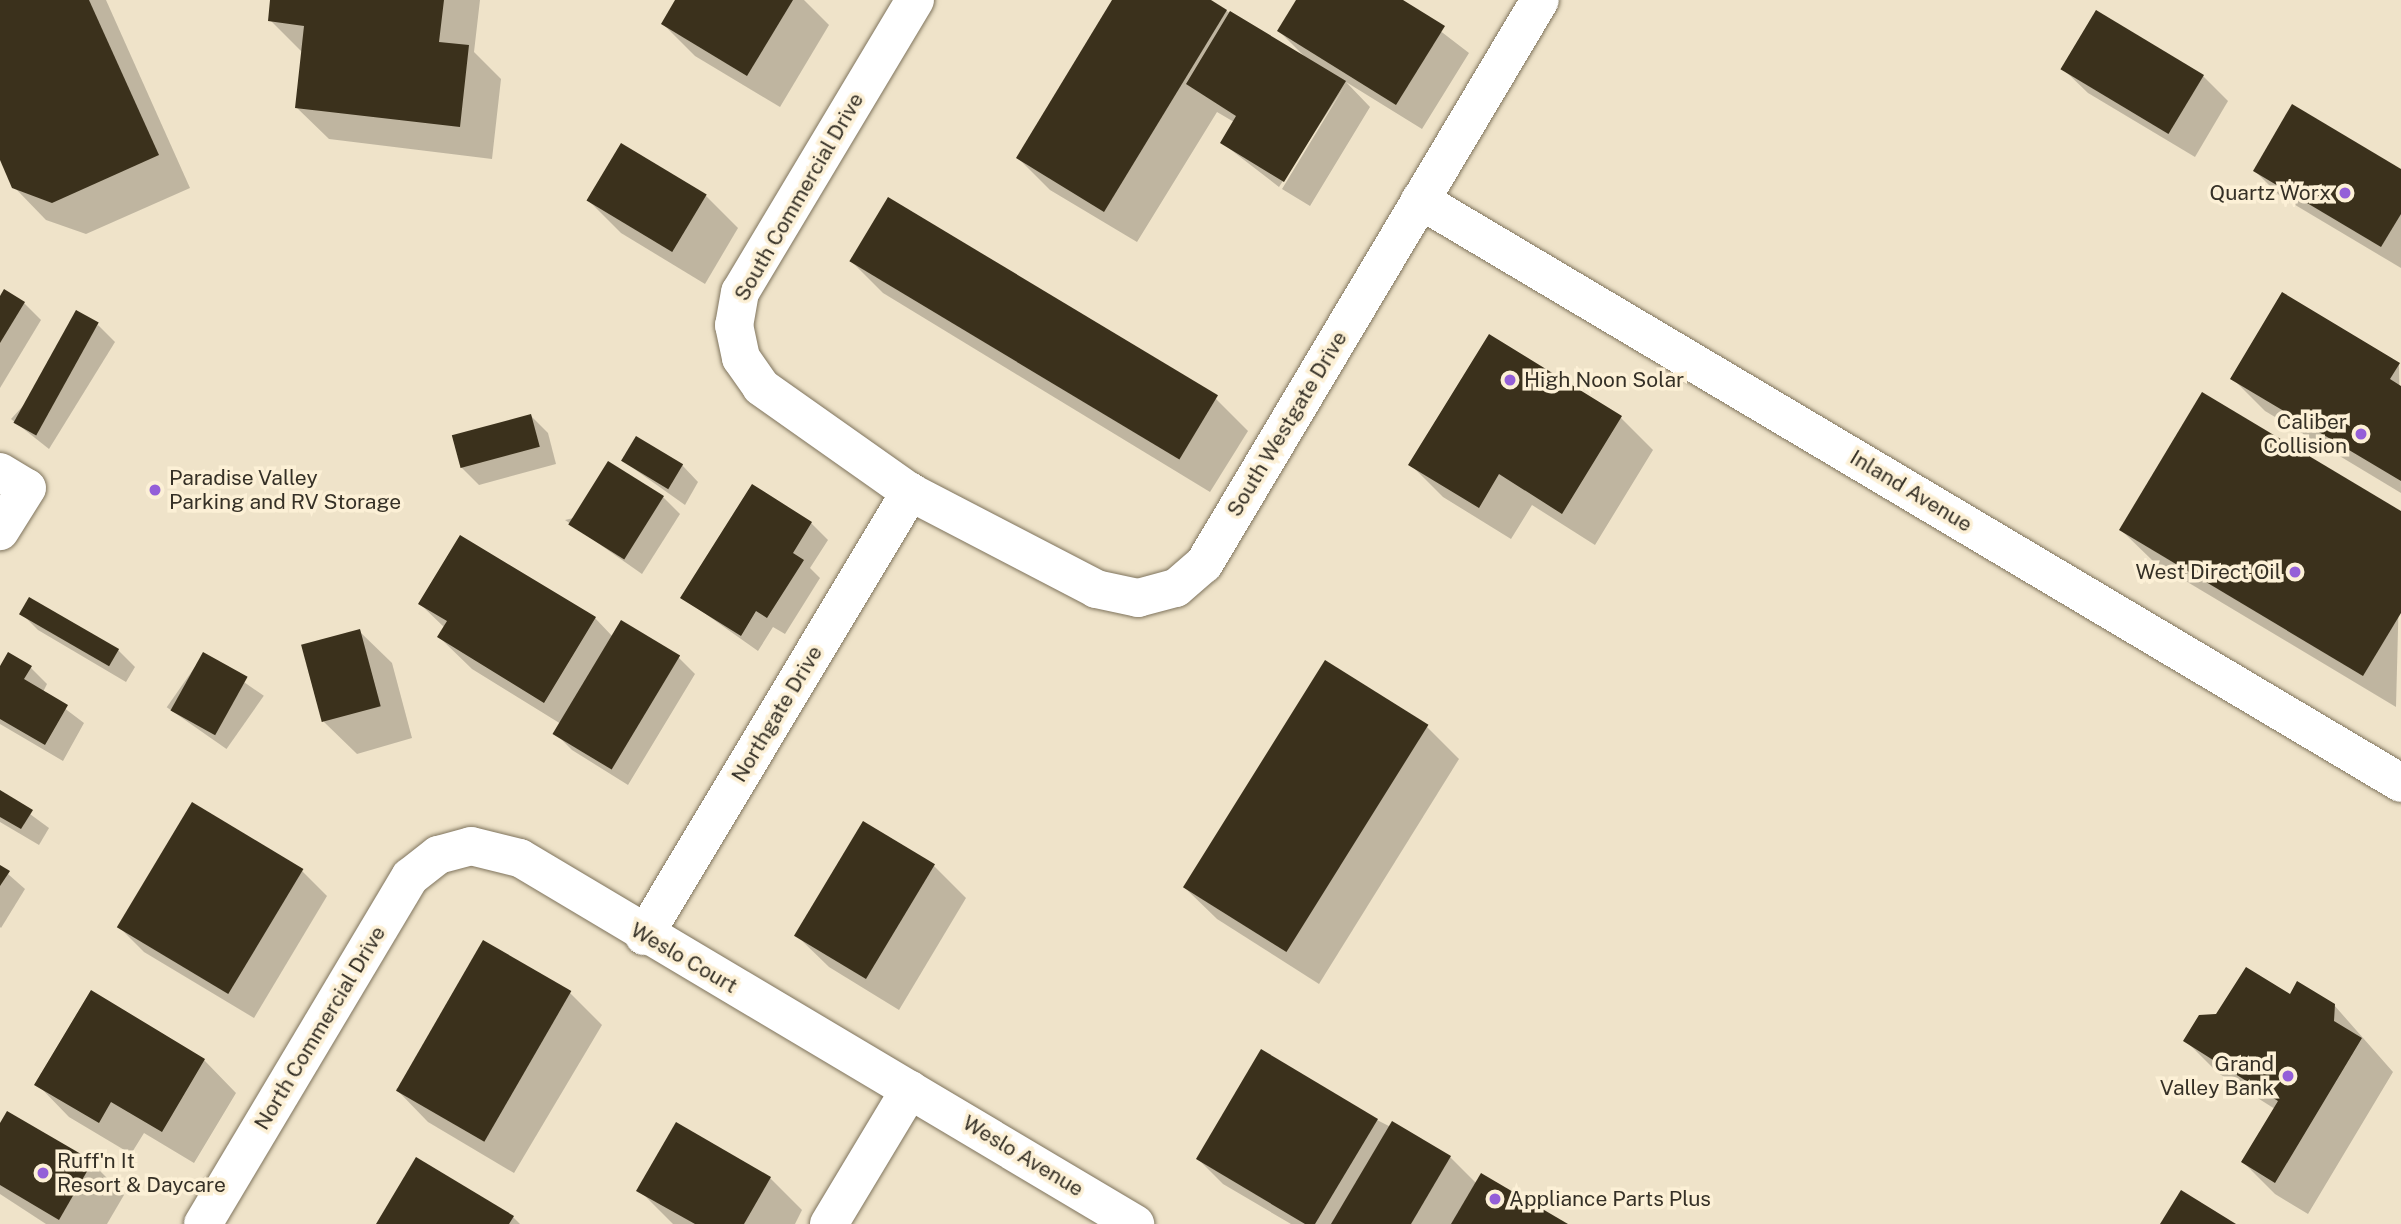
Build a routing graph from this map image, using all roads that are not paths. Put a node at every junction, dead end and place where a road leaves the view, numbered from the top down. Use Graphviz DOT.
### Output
graph roads {
  1 [pos="915,0"];
  2 [pos="1540,0"];
  3 [pos="1420,200"];
  4 [pos="0,472"];
  5 [pos="910,492"];
  6 [pos="0,531"];
  7 [pos="2401,783"];
  8 [pos="454,849"];
  9 [pos="644,936"];
  10 [pos="910,1089"];
  11 [pos="203,1224"];
  12 [pos="829,1224"];
  13 [pos="1135,1224"];
  1 -- 5 [label="street, South Commercial Drive"];
  2 -- 3 [label="street, South Westgate Drive"];
  3 -- 5 [label="street, South Westgate Drive"];
  3 -- 7 [label="street, Inland Avenue"];
  4 -- 6 [label="street"];
  5 -- 9 [label="street, Northgate Drive"];
  8 -- 9 [label="street, Weslo Court"];
  8 -- 11 [label="street, North Commercial Drive"];
  9 -- 10 [label="street, Weslo Court"];
  10 -- 12 [label="street"];
  10 -- 13 [label="street, Weslo Avenue"];
}
